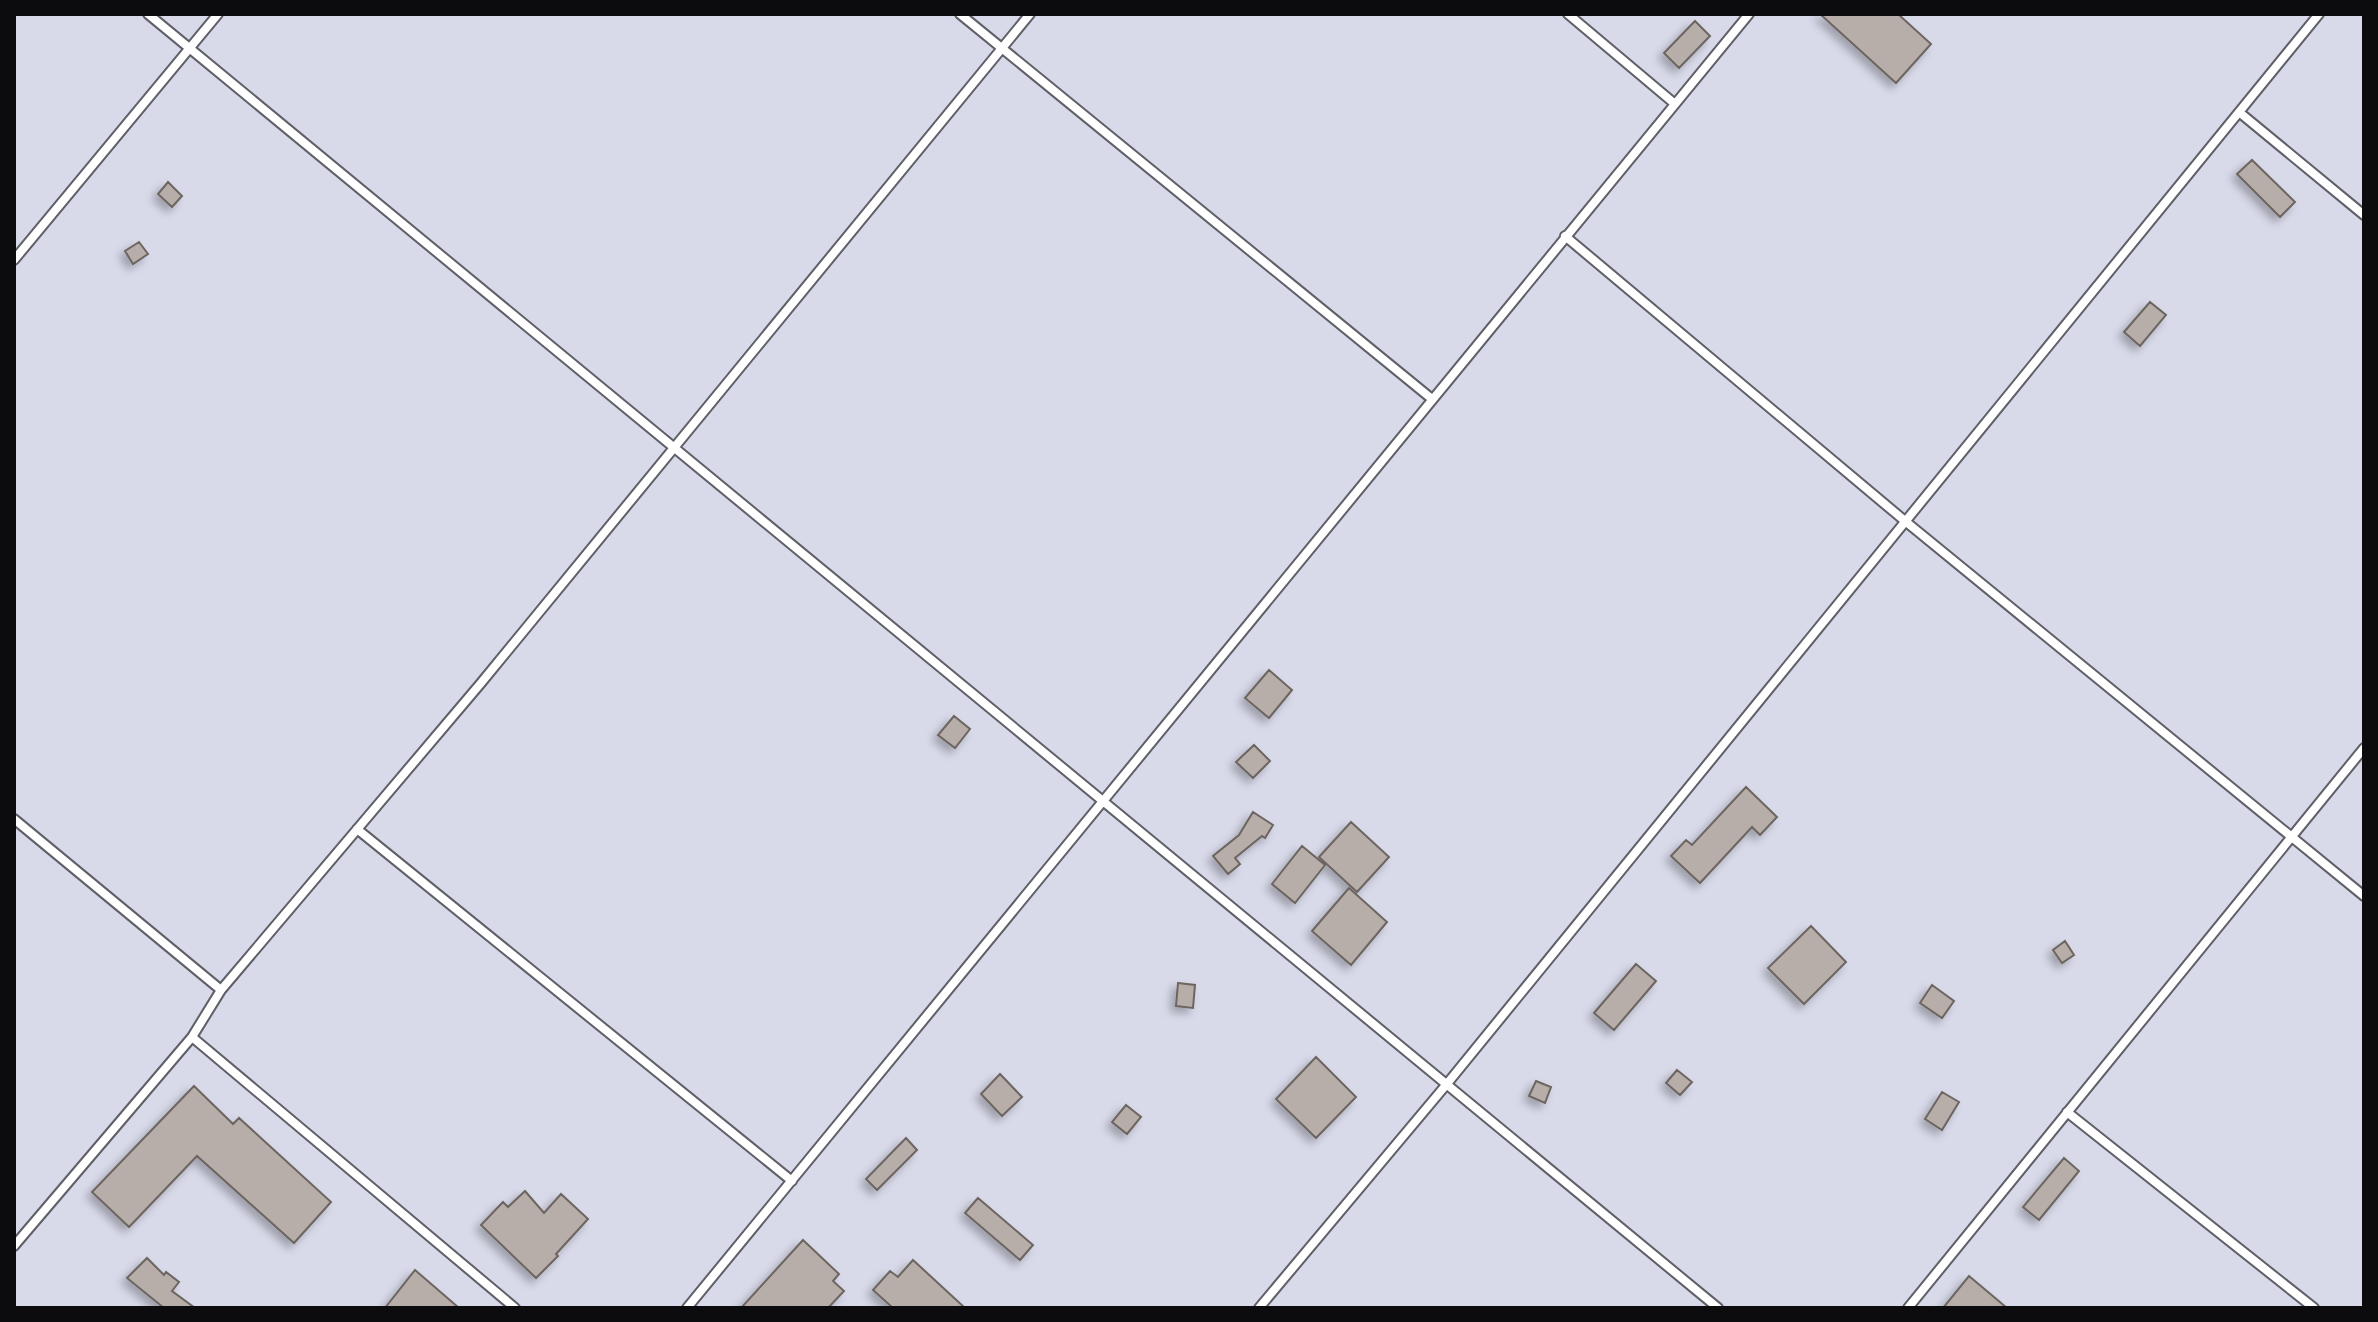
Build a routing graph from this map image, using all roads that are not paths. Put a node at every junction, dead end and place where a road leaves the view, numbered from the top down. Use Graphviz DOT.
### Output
graph roads {
  1 [pos="148,14"];
  2 [pos="218,14"];
  3 [pos="960,14"];
  4 [pos="1030,14"];
  5 [pos="1568,14"];
  6 [pos="1749,14"];
  7 [pos="2319,14"];
  8 [pos="1002,48"];
  9 [pos="188,49"];
  10 [pos="1675,104"];
  11 [pos="2239,112"];
  12 [pos="2364,215"];
  13 [pos="1565,236"];
  14 [pos="14,260"];
  15 [pos="1432,399"];
  16 [pos="674,448"];
  17 [pos="1905,521"];
  18 [pos="2364,748"];
  19 [pos="1102,802"];
  20 [pos="14,819"];
  21 [pos="357,829"];
  22 [pos="2292,835"];
  23 [pos="2364,896"];
  24 [pos="221,990"];
  25 [pos="192,1037"];
  26 [pos="1446,1085"];
  27 [pos="2067,1112"];
  28 [pos="792,1181"];
  29 [pos="14,1246"];
  30 [pos="515,1308"];
  31 [pos="687,1308"];
  32 [pos="1259,1308"];
  33 [pos="1718,1308"];
  34 [pos="1908,1308"];
  35 [pos="2314,1308"];
  1 -- 9 [label="lane"];
  2 -- 9 [label="lane"];
  3 -- 8 [label="lane"];
  4 -- 8 [label="lane"];
  5 -- 10 [label="lane"];
  6 -- 10 [label="lane"];
  7 -- 11 [label="lane"];
  8 -- 15 [label="lane"];
  8 -- 16 [label="lane"];
  9 -- 14 [label="lane"];
  9 -- 16 [label="lane"];
  10 -- 13 [label="lane"];
  11 -- 12 [label="lane"];
  11 -- 17 [label="lane"];
  13 -- 15 [label="lane"];
  13 -- 17 [label="lane"];
  15 -- 19 [label="lane"];
  16 -- 19 [label="lane"];
  16 -- 21 [label="lane"];
  17 -- 22 [label="lane"];
  17 -- 26 [label="lane"];
  18 -- 22 [label="lane"];
  19 -- 26 [label="lane"];
  19 -- 28 [label="lane"];
  20 -- 24 [label="lane"];
  21 -- 24 [label="lane"];
  21 -- 28 [label="lane"];
  22 -- 23 [label="lane"];
  22 -- 27 [label="lane"];
  24 -- 25 [label="lane"];
  25 -- 29 [label="lane"];
  25 -- 30 [label="lane"];
  26 -- 32 [label="lane"];
  26 -- 33 [label="lane"];
  27 -- 34 [label="lane"];
  27 -- 35 [label="lane"];
  28 -- 31 [label="lane"];
}
